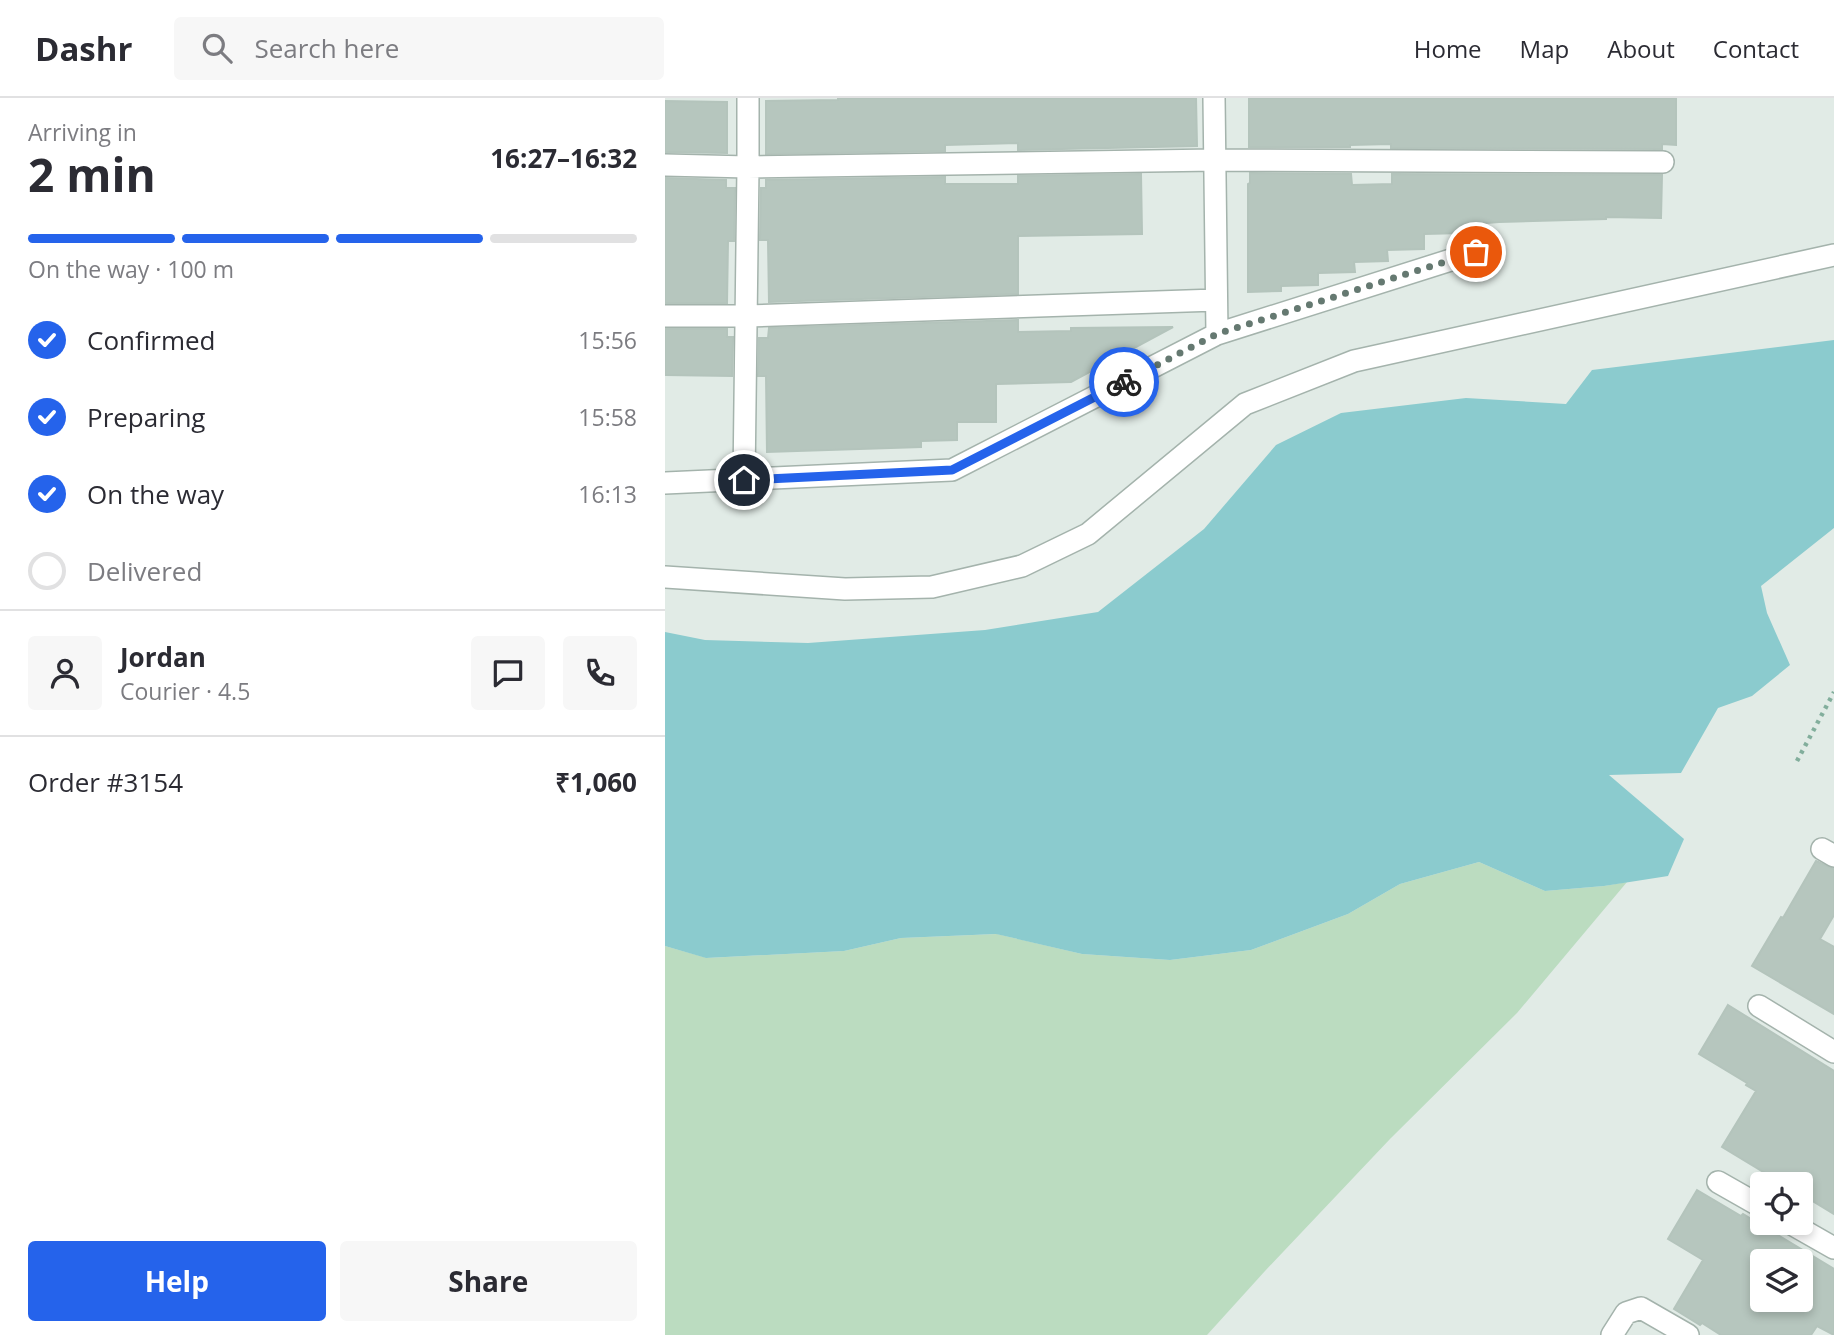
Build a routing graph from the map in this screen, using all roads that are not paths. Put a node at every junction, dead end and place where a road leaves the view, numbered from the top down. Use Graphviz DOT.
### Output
graph roads {
  1 [pos="748,98"];
  2 [pos="1214,98"];
  3 [pos="1215,160"];
  4 [pos="1663,162"];
  5 [pos="665,165"];
  6 [pos="748,167"];
  7 [pos="1476,252"];
  8 [pos="1834,255"];
  9 [pos="1216,300"];
  10 [pos="665,316"];
  11 [pos="747,316"];
  12 [pos="1217,334"];
  13 [pos="744,480"];
  14 [pos="665,483"];
  15 [pos="665,578"];
  16 [pos="1759,1006"];
  17 [pos="1834,1052"];
  18 [pos="1718,1182"];
  19 [pos="1750,1200"];
  20 [pos="1811,1235"];
  21 [pos="1834,1248"];
  22 [pos="1612,1335"];
  23 [pos="1688,1335"];
  1 -- 6 [label="street"];
  2 -- 3 [label="street"];
  3 -- 4 [label="street"];
  3 -- 6 [label="street"];
  3 -- 9 [label="street"];
  5 -- 6 [label="street"];
  6 -- 11 [label="street"];
  7 -- 12 [label="street"];
  8 -- 15 [label="street"];
  9 -- 11 [label="street"];
  9 -- 12 [label="street"];
  10 -- 11 [label="street"];
  11 -- 13 [label="street"];
  12 -- 13 [label="street"];
  13 -- 14 [label="street"];
  16 -- 17 [label="street"];
  18 -- 19 [label="street"];
  20 -- 21 [label="street"];
  22 -- 23 [label="street"];
}
